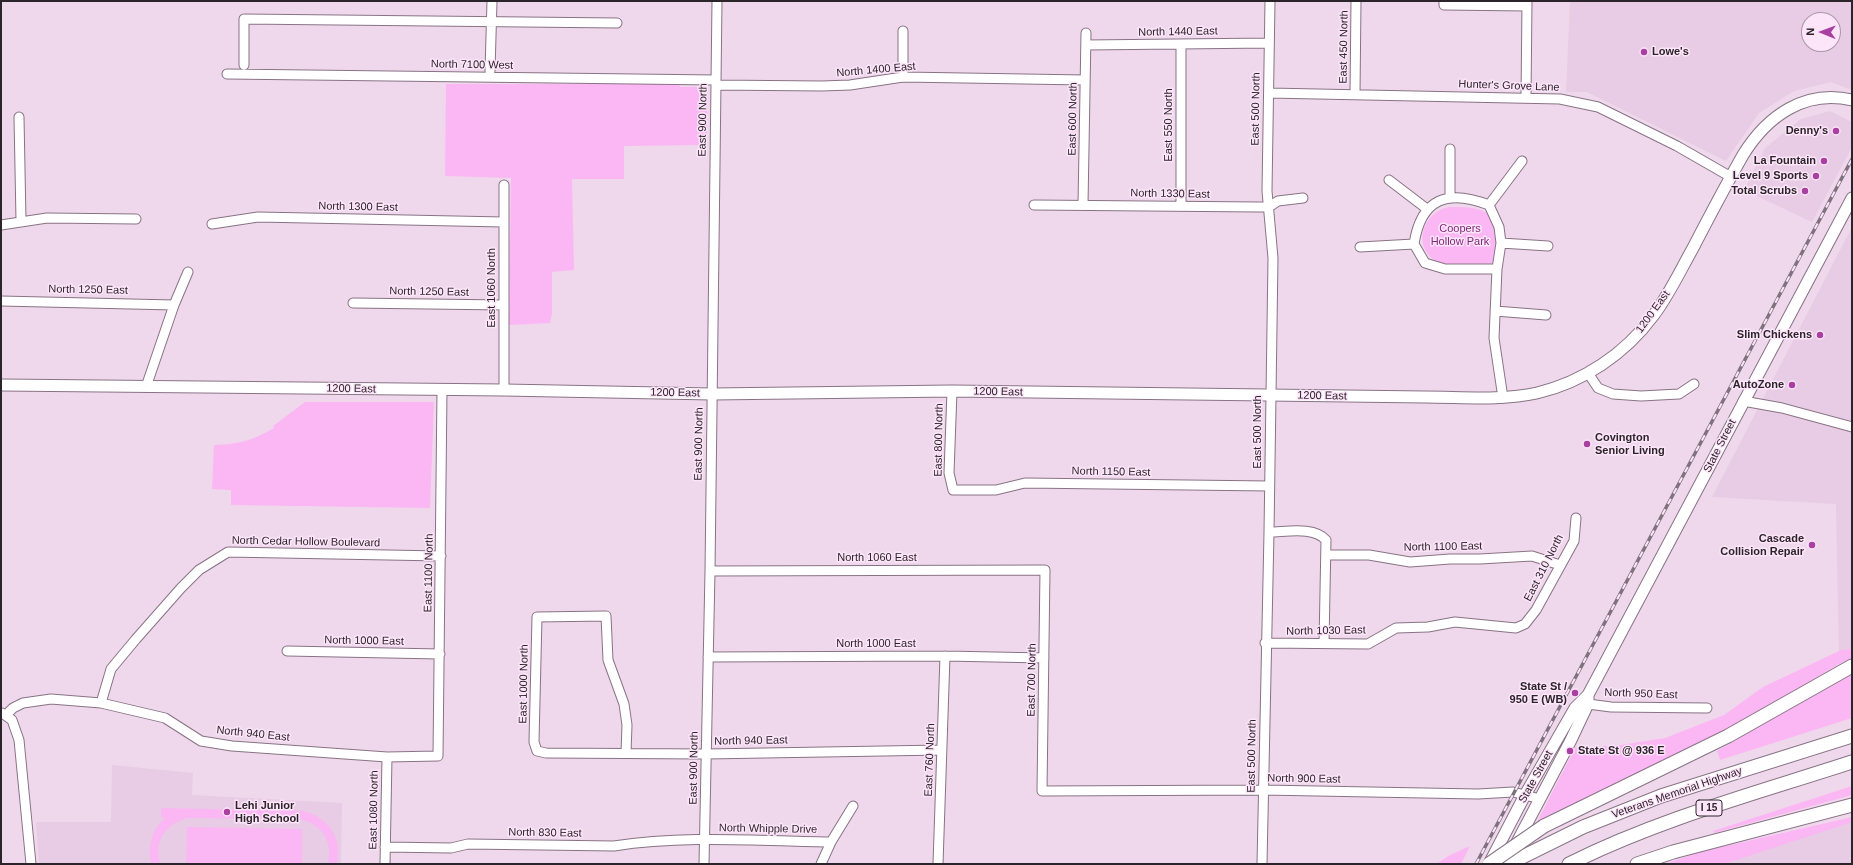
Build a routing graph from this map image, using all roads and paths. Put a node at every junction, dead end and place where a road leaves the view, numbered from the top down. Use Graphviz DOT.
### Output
graph roads {
  1 [pos="492,1"];
  2 [pos="717,1"];
  3 [pos="1270,1"];
  4 [pos="1356,1"];
  5 [pos="1444,3"];
  6 [pos="1527,4"];
  7 [pos="492,22"];
  8 [pos="618,23"];
  9 [pos="904,31"];
  10 [pos="1086,33"];
  11 [pos="1269,43"];
  12 [pos="1181,44"];
  13 [pos="1086,45"];
  14 [pos="244,65"];
  15 [pos="490,72"];
  16 [pos="227,74"];
  17 [pos="903,77"];
  18 [pos="1086,80"];
  19 [pos="716,82"];
  20 [pos="1269,93"];
  21 [pos="1355,94"];
  22 [pos="1526,98"];
  23 [pos="1852,100"];
  24 [pos="19,117"];
  25 [pos="1450,149"];
  26 [pos="1522,161"];
  27 [pos="1731,177"];
  28 [pos="1389,180"];
  29 [pos="504,185"];
  30 [pos="1303,198"];
  31 [pos="1450,198"];
  32 [pos="1852,198"];
  33 [pos="1034,205"];
  34 [pos="1083,205"];
  35 [pos="1489,205"];
  36 [pos="1181,206"];
  37 [pos="1269,207"];
  38 [pos="1427,209"];
  39 [pos="136,219"];
  40 [pos="21,221"];
  41 [pos="504,222"];
  42 [pos="212,224"];
  43 [pos="1,225"];
  44 [pos="1501,243"];
  45 [pos="1414,244"];
  46 [pos="1548,246"];
  47 [pos="1360,247"];
  48 [pos="1497,268"];
  49 [pos="188,272"];
  50 [pos="1,301"];
  51 [pos="353,303"];
  52 [pos="174,304"];
  53 [pos="504,305"];
  54 [pos="1495,311"];
  55 [pos="1546,315"];
  56 [pos="1588,373"];
  57 [pos="1694,384"];
  58 [pos="1,385"];
  59 [pos="146,387"];
  60 [pos="442,390"];
  61 [pos="504,390"];
  62 [pos="952,391"];
  63 [pos="712,394"];
  64 [pos="1270,395"];
  65 [pos="1503,398"];
  66 [pos="1743,401"];
  67 [pos="1852,427"];
  68 [pos="1269,486"];
  69 [pos="953,490"];
  70 [pos="1576,518"];
  71 [pos="1269,532"];
  72 [pos="1326,555"];
  73 [pos="441,556"];
  74 [pos="1560,565"];
  75 [pos="1045,570"];
  76 [pos="710,571"];
  77 [pos="1525,624"];
  78 [pos="1265,643"];
  79 [pos="1324,643"];
  80 [pos="287,651"];
  81 [pos="440,654"];
  82 [pos="945,656"];
  83 [pos="708,657"];
  84 [pos="1044,658"];
  85 [pos="1852,666"];
  86 [pos="1588,699"];
  87 [pos="101,703"];
  88 [pos="1707,708"];
  89 [pos="4,713"];
  90 [pos="1852,736"];
  91 [pos="942,750"];
  92 [pos="537,751"];
  93 [pos="626,753"];
  94 [pos="706,754"];
  95 [pos="438,756"];
  96 [pos="387,757"];
  97 [pos="1852,762"];
  98 [pos="1263,790"];
  99 [pos="1042,791"];
  100 [pos="1524,796"];
  101 [pos="1540,799"];
  102 [pos="1852,805"];
  103 [pos="853,806"];
  104 [pos="704,840"];
  105 [pos="830,842"];
  106 [pos="386,847"];
  107 [pos="30,864"];
  108 [pos="385,864"];
  109 [pos="704,864"];
  110 [pos="821,864"];
  111 [pos="938,864"];
  112 [pos="1262,864"];
  113 [pos="1489,864"];
  114 [pos="1507,864"];
  115 [pos="1569,864"];
  116 [pos="1637,864"];
  1 -- 7 [label="street"];
  2 -- 19 [label="street, East 900 North"];
  3 -- 11 [label="street, East 500 North"];
  4 -- 21 [label="street, East 450 North"];
  5 -- 6 [label="street"];
  6 -- 22 [label="street"];
  7 -- 8 [label="street"];
  7 -- 14 [label="street"];
  7 -- 15 [label="street"];
  9 -- 17 [label="street"];
  10 -- 13 [label="street, East 600 North"];
  11 -- 12 [label="street, North 1440 East"];
  11 -- 20 [label="street, East 500 North"];
  12 -- 13 [label="street, North 1440 East"];
  12 -- 36 [label="street, East 550 North"];
  13 -- 18 [label="street, East 600 North"];
  16 -- 19 [label="street, North 7100 West"];
  17 -- 18 [label="street, North 1400 East"];
  17 -- 19 [label="street, North 1400 East"];
  18 -- 34 [label="street, East 600 North"];
  19 -- 63 [label="street, East 900 North"];
  20 -- 21 [label="street, Hunter's Grove Lane"];
  20 -- 37 [label="street, East 500 North"];
  21 -- 22 [label="street, Hunter's Grove Lane"];
  22 -- 27 [label="street, Hunter's Grove Lane"];
  23 -- 27 [label="main road, 1200 East"];
  24 -- 40 [label="street"];
  25 -- 31 [label="street"];
  26 -- 35 [label="street"];
  27 -- 56 [label="main road, 1200 East"];
  28 -- 38 [label="street"];
  29 -- 41 [label="street, East 1060 North"];
  30 -- 37 [label="street, North 1330 East"];
  31 -- 35 [label="street"];
  31 -- 38 [label="street"];
  32 -- 66 [label="main road, State Street"];
  33 -- 34 [label="street, North 1330 East"];
  34 -- 36 [label="street, North 1330 East"];
  35 -- 44 [label="street"];
  36 -- 37 [label="street, North 1330 East"];
  37 -- 64 [label="street, East 500 North"];
  38 -- 45 [label="street"];
  39 -- 40 [label="street"];
  40 -- 43 [label="street"];
  41 -- 42 [label="street, North 1300 East"];
  41 -- 53 [label="street, East 1060 North"];
  44 -- 46 [label="street"];
  44 -- 48 [label="street"];
  45 -- 47 [label="street"];
  45 -- 48 [label="street"];
  48 -- 54 [label="street"];
  49 -- 52 [label="street"];
  50 -- 52 [label="street, North 1250 East"];
  51 -- 53 [label="street, North 1250 East"];
  52 -- 59 [label="street"];
  53 -- 61 [label="street, East 1060 North"];
  54 -- 55 [label="street"];
  54 -- 65 [label="street"];
  56 -- 57 [label="street"];
  56 -- 65 [label="main road, 1200 East"];
  58 -- 59 [label="main road, 1200 East"];
  59 -- 60 [label="main road, 1200 East"];
  60 -- 61 [label="main road, 1200 East"];
  60 -- 73 [label="street, East 1100 North"];
  61 -- 63 [label="main road, 1200 East"];
  62 -- 63 [label="main road, 1200 East"];
  62 -- 64 [label="main road, 1200 East"];
  62 -- 69 [label="street, East 800 North"];
  63 -- 76 [label="street, East 900 North"];
  64 -- 65 [label="main road, 1200 East"];
  64 -- 68 [label="street, East 500 North"];
  66 -- 67 [label="street"];
  66 -- 86 [label="main road, State Street"];
  68 -- 69 [label="street, North 1150 East"];
  68 -- 71 [label="street, East 500 North"];
  70 -- 74 [label="street, East 310 North"];
  71 -- 72 [label="street"];
  71 -- 78 [label="street, East 500 North"];
  72 -- 74 [label="street, North 1100 East"];
  72 -- 79 [label="street"];
  73 -- 81 [label="street, East 1100 North"];
  73 -- 87 [label="street, North Cedar Hollow Boulevard"];
  74 -- 77 [label="street, East 310 North"];
  75 -- 76 [label="street, North 1060 East"];
  75 -- 84 [label="street, East 700 North"];
  76 -- 83 [label="street, East 900 North"];
  77 -- 79 [label="street, North 1030 East"];
  78 -- 79 [label="street, North 1030 East"];
  78 -- 98 [label="street, East 500 North"];
  80 -- 81 [label="street, North 1000 East"];
  81 -- 95 [label="street, East 1100 North"];
  82 -- 83 [label="street, North 1000 East"];
  82 -- 84 [label="street, North 1000 East"];
  82 -- 91 [label="street, East 760 North"];
  83 -- 94 [label="street, East 900 North"];
  84 -- 99 [label="street, East 700 North"];
  85 -- 113 [label="highway, bridge"];
  86 -- 88 [label="street, North 950 East"];
  86 -- 100 [label="main road, State Street"];
  86 -- 101 [label="main road, State Street"];
  87 -- 89 [label="street, North 940 East"];
  87 -- 96 [label="street, North 940 East"];
  89 -- 107 [label="street"];
  90 -- 114 [label="highway, Veterans Memorial Highway / I 15"];
  91 -- 94 [label="street, North 940 East"];
  91 -- 111 [label="street, East 760 North"];
  92 -- 93 [label="street, North 940 East"];
  92 -- 93 [label="street, East 1000 North"];
  93 -- 94 [label="street, North 940 East"];
  94 -- 104 [label="street, East 900 North"];
  95 -- 96 [label="street, North 940 East"];
  96 -- 106 [label="street, East 1080 North"];
  97 -- 115 [label="highway, I 15"];
  98 -- 99 [label="street, North 900 East"];
  98 -- 100 [label="street, North 900 East"];
  98 -- 112 [label="street, East 500 North"];
  100 -- 101 [label="street, North 900 East"];
  100 -- 113 [label="main road, State Street"];
  101 -- 114 [label="main road, State Street"];
  102 -- 116 [label="highway"];
  103 -- 105 [label="street"];
  104 -- 105 [label="street, North Whipple Drive"];
  104 -- 106 [label="street, North 830 East"];
  104 -- 109 [label="street, East 900 North"];
  105 -- 110 [label="street"];
  106 -- 108 [label="street, East 1080 North"];
}
